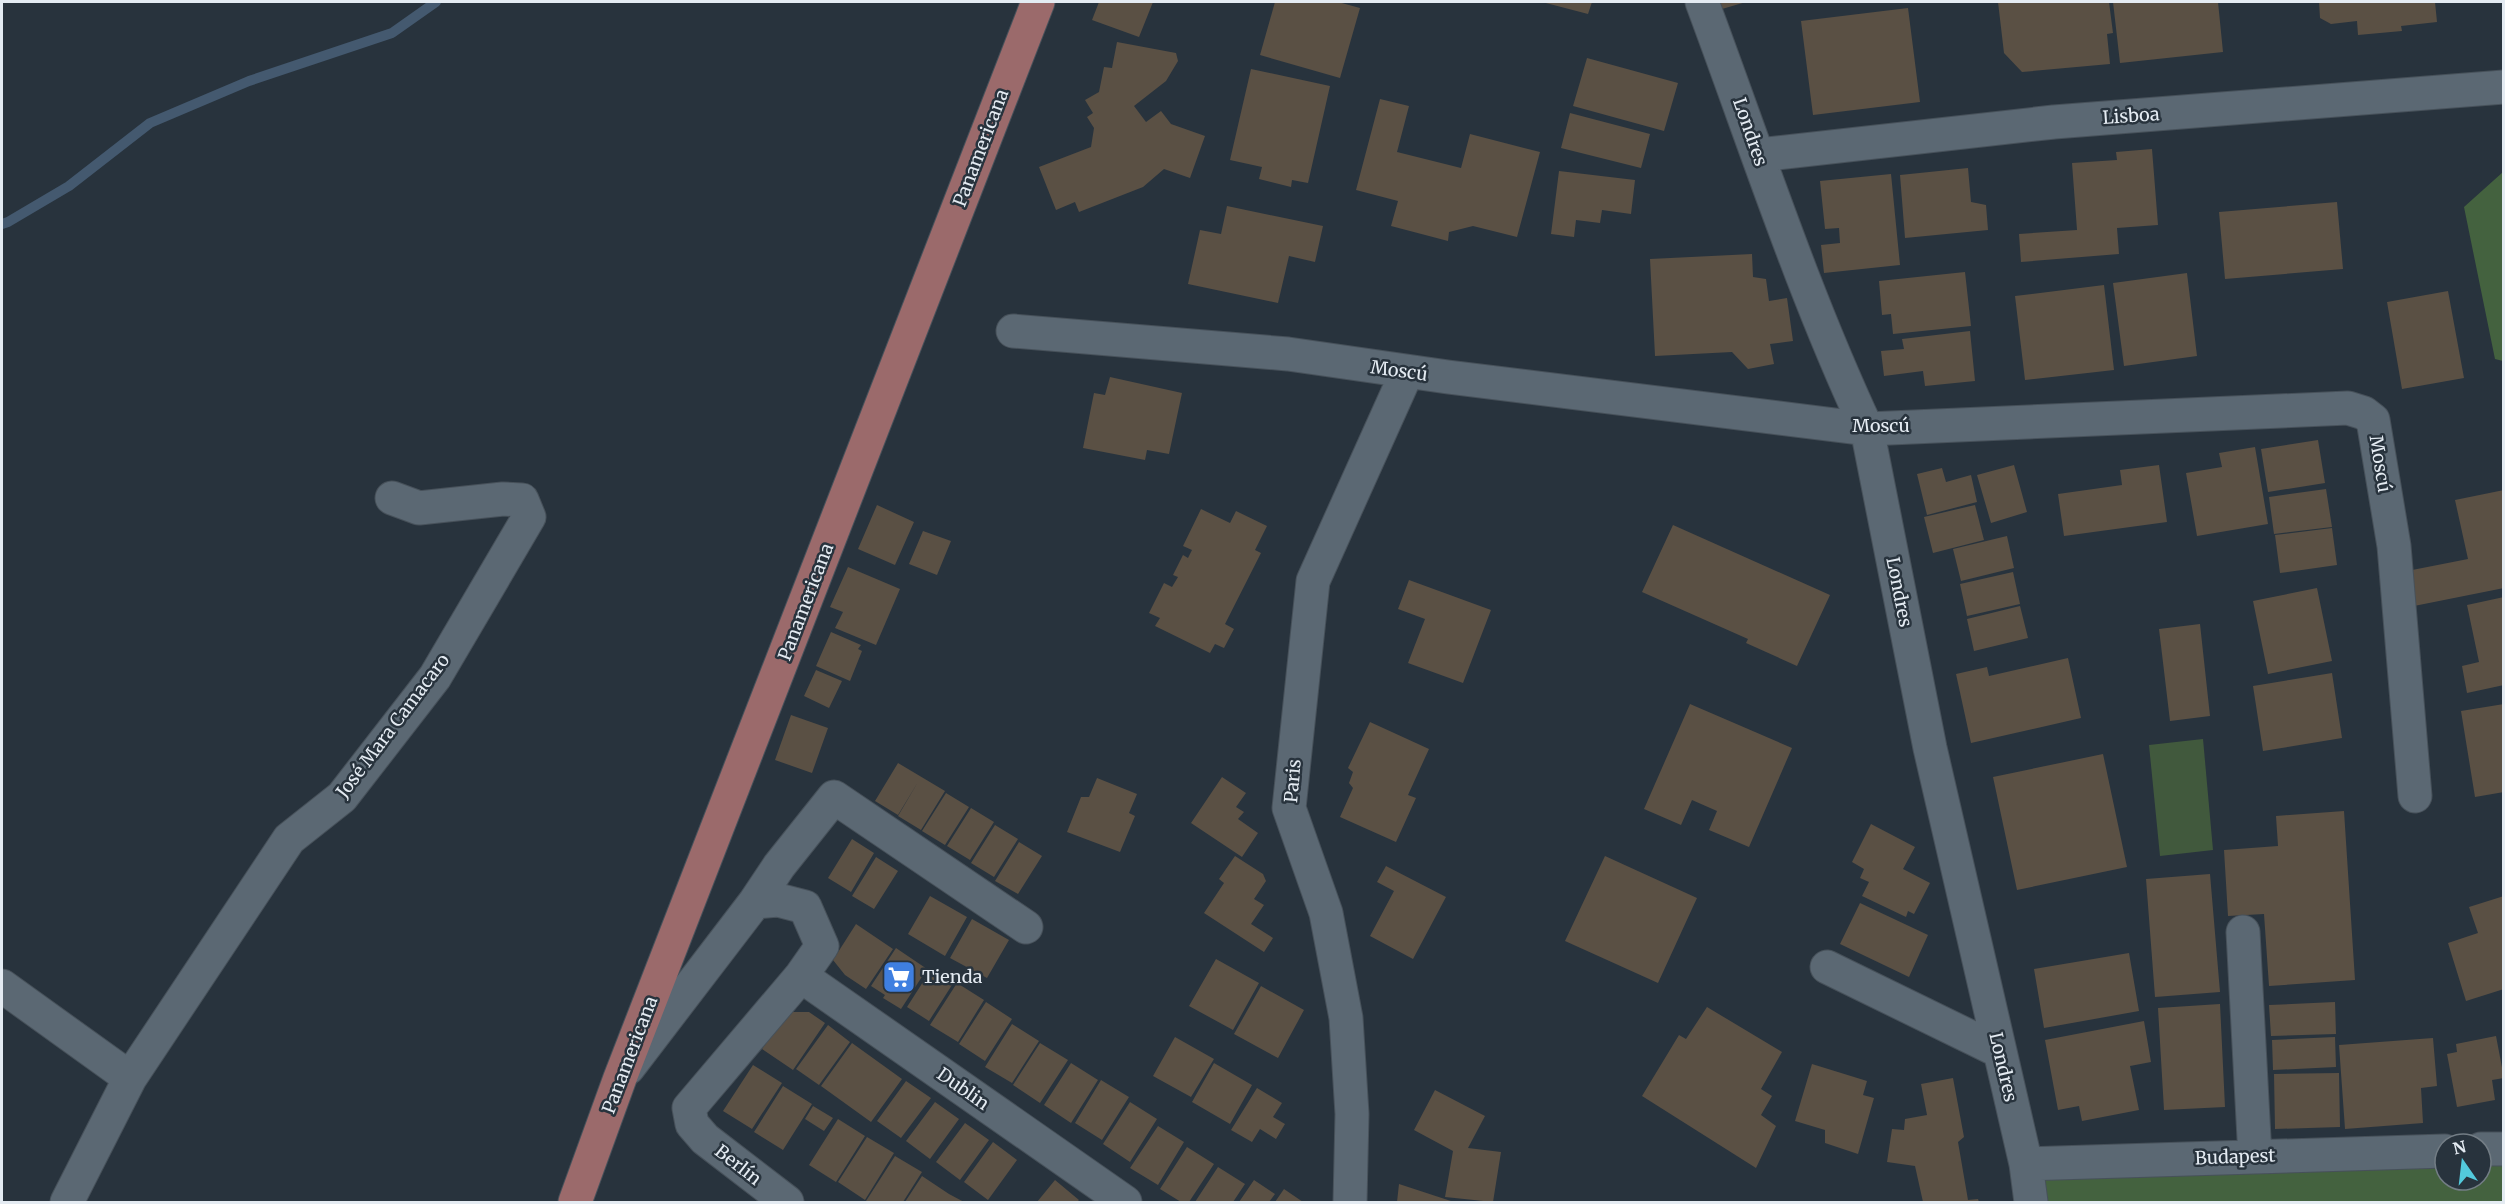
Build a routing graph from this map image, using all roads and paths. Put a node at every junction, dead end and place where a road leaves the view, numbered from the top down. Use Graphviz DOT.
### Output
graph roads {
  1 [pos="1038,2"];
  2 [pos="1702,2"];
  3 [pos="2504,87"];
  4 [pos="1759,155"];
  5 [pos="1013,331"];
  6 [pos="1407,372"];
  7 [pos="1867,429"];
  8 [pos="392,498"];
  9 [pos="2415,796"];
  10 [pos="755,903"];
  11 [pos="1026,927"];
  12 [pos="2243,932"];
  13 [pos="1827,968"];
  14 [pos="801,976"];
  15 [pos="2,986"];
  16 [pos="1999,1051"];
  17 [pos="130,1078"];
  18 [pos="620,1078"];
  19 [pos="2433,1150"];
  20 [pos="2255,1157"];
  21 [pos="2026,1164"];
  22 [pos="67,1203"];
  23 [pos="574,1203"];
  24 [pos="787,1203"];
  25 [pos="1125,1203"];
  26 [pos="1350,1203"];
  27 [pos="2031,1203"];
  1 -- 18 [label="main road, Panamericana"];
  2 -- 4 [label="street, Londres"];
  3 -- 4 [label="street, Lisboa"];
  4 -- 7 [label="street, Londres"];
  5 -- 6 [label="street, Moscú"];
  6 -- 7 [label="street, Moscú"];
  6 -- 26 [label="street, Paris"];
  7 -- 9 [label="street, Moscú"];
  7 -- 16 [label="street, Londres"];
  8 -- 17 [label="street, José Mara Camacaro"];
  10 -- 11 [label="street"];
  10 -- 14 [label="street"];
  10 -- 18 [label="street"];
  12 -- 20 [label="street"];
  13 -- 16 [label="street"];
  14 -- 24 [label="street, Berlín"];
  14 -- 25 [label="street, Dublin"];
  15 -- 17 [label="street"];
  16 -- 21 [label="street, Londres"];
  17 -- 22 [label="street, José Mara Camacaro"];
  18 -- 23 [label="main road, Panamericana"];
  19 -- 20 [label="street, Budapest"];
  20 -- 21 [label="street, Budapest"];
  21 -- 27 [label="street, Londres"];
}
